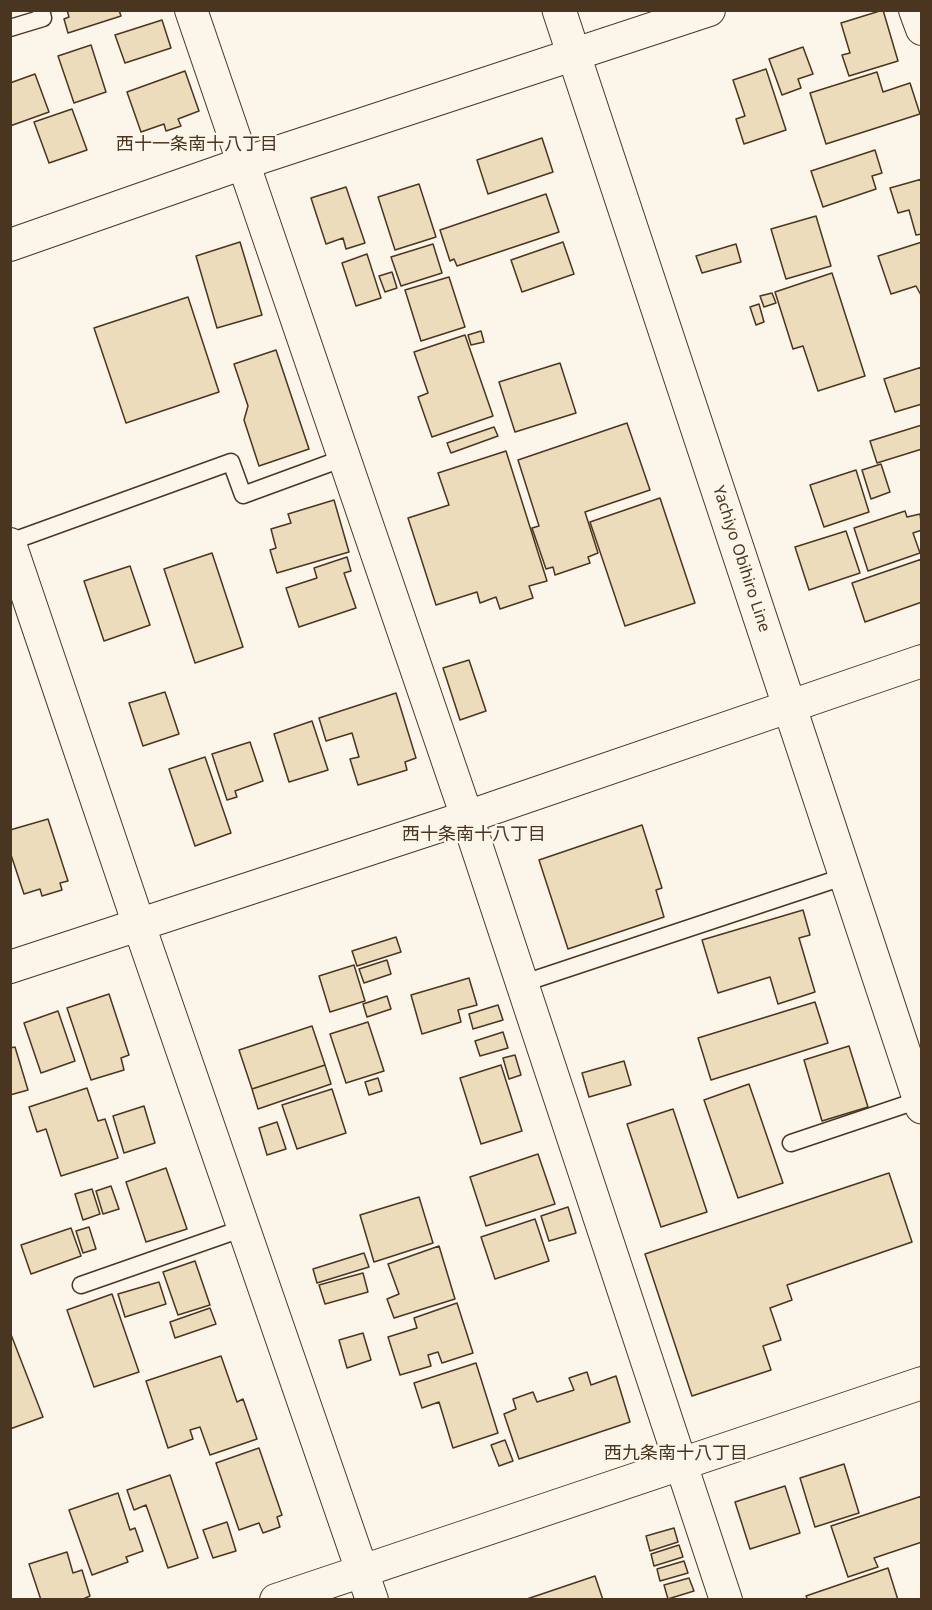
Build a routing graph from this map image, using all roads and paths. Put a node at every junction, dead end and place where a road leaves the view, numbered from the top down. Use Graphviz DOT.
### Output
graph roads {
  1 [pos="41,10"];
  2 [pos="191,10"];
  3 [pos="559,10"];
  4 [pos="709,10"];
  5 [pos="915,10"];
  6 [pos="10,27"];
  7 [pos="921,29"];
  8 [pos="575,56"];
  9 [pos="244,163"];
  10 [pos="10,244"];
  11 [pos="344,458"];
  12 [pos="10,543"];
  13 [pos="921,661"];
  14 [pos="790,707"];
  15 [pos="466,817"];
  16 [pos="846,876"];
  17 [pos="139,925"];
  18 [pos="10,967"];
  19 [pos="521,984"];
  20 [pos="920,1103"];
  21 [pos="791,1143"];
  22 [pos="244,1228"];
  23 [pos="81,1285"];
  24 [pos="921,1383"];
  25 [pos="679,1465"];
  26 [pos="367,1585"];
  27 [pos="276,1599"];
  28 [pos="726,1599"];
  1 -- 6 [label="lane"];
  2 -- 9 [label="street"];
  3 -- 8 [label="main road, Yachiyo Obihiro Line"];
  4 -- 8 [label="street"];
  5 -- 7 [label="street"];
  8 -- 9 [label="street"];
  8 -- 14 [label="main road, Yachiyo Obihiro Line"];
  9 -- 10 [label="street"];
  9 -- 11 [label="street"];
  11 -- 12 [label="lane"];
  11 -- 15 [label="street"];
  12 -- 17 [label="street"];
  13 -- 14 [label="street"];
  14 -- 15 [label="street"];
  14 -- 16 [label="main road, Yachiyo Obihiro Line"];
  15 -- 17 [label="street"];
  15 -- 19 [label="street"];
  16 -- 19 [label="lane"];
  16 -- 20 [label="main road, Yachiyo Obihiro Line"];
  17 -- 18 [label="street"];
  17 -- 22 [label="street"];
  19 -- 25 [label="street"];
  20 -- 21 [label="lane"];
  22 -- 23 [label="lane"];
  22 -- 26 [label="street"];
  24 -- 25 [label="street"];
  25 -- 26 [label="street"];
  25 -- 28 [label="street"];
  26 -- 27 [label="street"];
}
